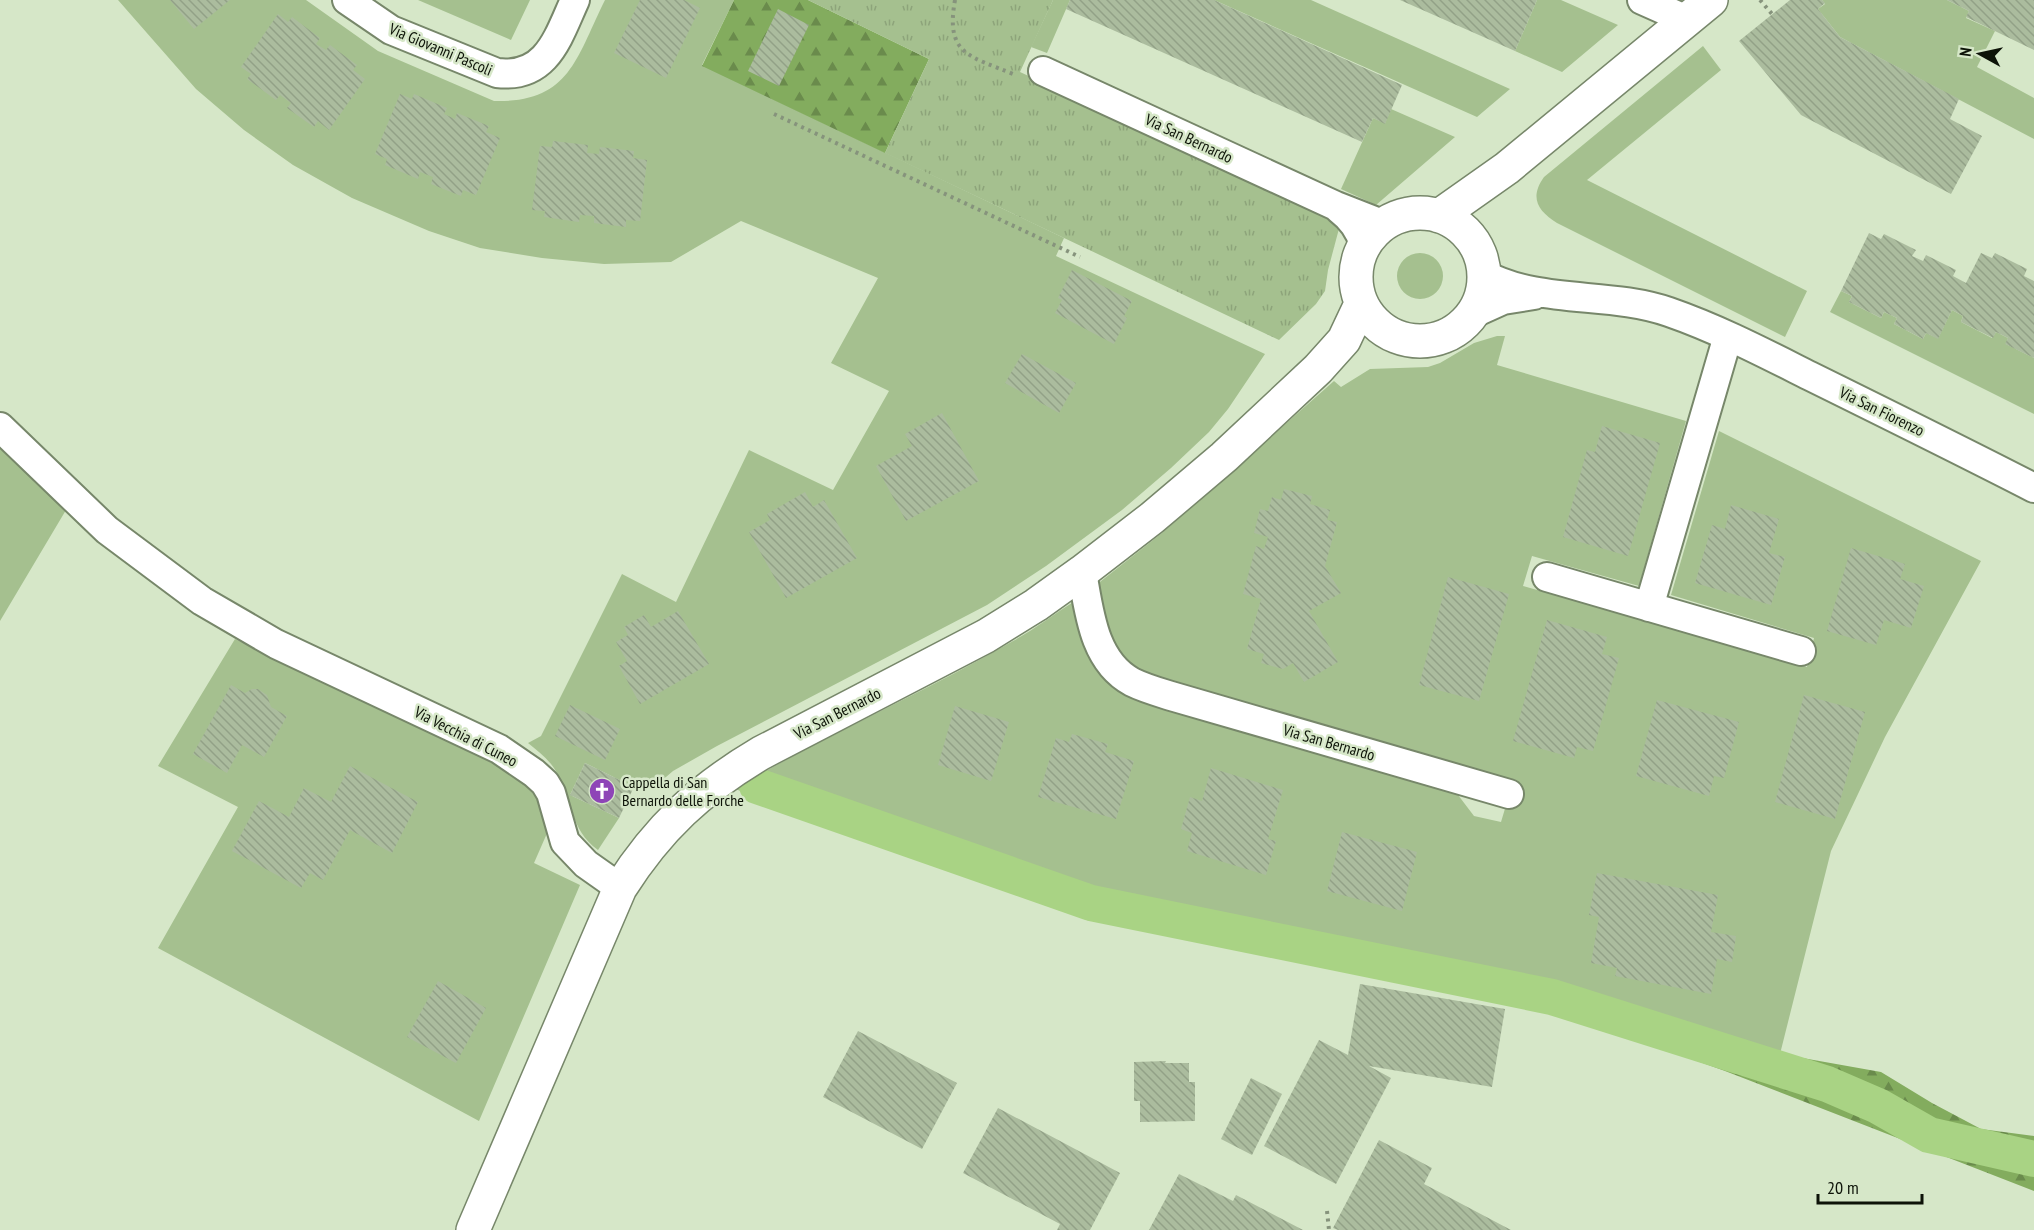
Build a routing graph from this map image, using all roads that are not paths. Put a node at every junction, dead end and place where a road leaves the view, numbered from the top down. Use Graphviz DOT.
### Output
graph roads {
  1 [pos="347,0"];
  2 [pos="575,0"];
  3 [pos="1642,0"];
  4 [pos="1699,10"];
  5 [pos="1043,71"];
  6 [pos="1508,168"];
  7 [pos="1439,216"];
  8 [pos="1373,234"];
  9 [pos="1471,239"];
  10 [pos="1483,274"];
  11 [pos="1545,294"];
  12 [pos="1361,304"];
  13 [pos="1473,314"];
  14 [pos="1391,335"];
  15 [pos="1728,336"];
  16 [pos="1329,359"];
  17 [pos="0,427"];
  18 [pos="2034,488"];
  19 [pos="1082,572"];
  20 [pos="1546,578"];
  21 [pos="1649,607"];
  22 [pos="1801,651"];
  23 [pos="1509,794"];
  24 [pos="620,888"];
  25 [pos="474,1230"];
  1 -- 2 [label="street, Via Giovanni Pascoli"];
  3 -- 4 [label="street"];
  4 -- 6 [label="street"];
  5 -- 8 [label="street, Via San Bernardo"];
  6 -- 7 [label="street"];
  6 -- 9 [label="street"];
  7 -- 8 [label="street"];
  7 -- 9 [label="street"];
  8 -- 12 [label="street"];
  9 -- 10 [label="street"];
  10 -- 11 [label="street, Via San Fiorenzo"];
  10 -- 13 [label="street"];
  11 -- 13 [label="street, Via San Fiorenzo"];
  11 -- 15 [label="street, Via San Fiorenzo"];
  12 -- 14 [label="street, Via San Bernardo"];
  12 -- 16 [label="street, Via San Bernardo"];
  13 -- 14 [label="street, Via San Bernardo"];
  14 -- 16 [label="street, Via San Bernardo"];
  15 -- 18 [label="street, Via San Fiorenzo"];
  15 -- 21 [label="street"];
  16 -- 19 [label="street, Via San Bernardo"];
  17 -- 24 [label="street, Via Vecchia di Cuneo"];
  19 -- 23 [label="street, Via San Bernardo"];
  19 -- 24 [label="street, Via San Bernardo"];
  20 -- 21 [label="street"];
  21 -- 22 [label="street"];
  24 -- 25 [label="street"];
}
